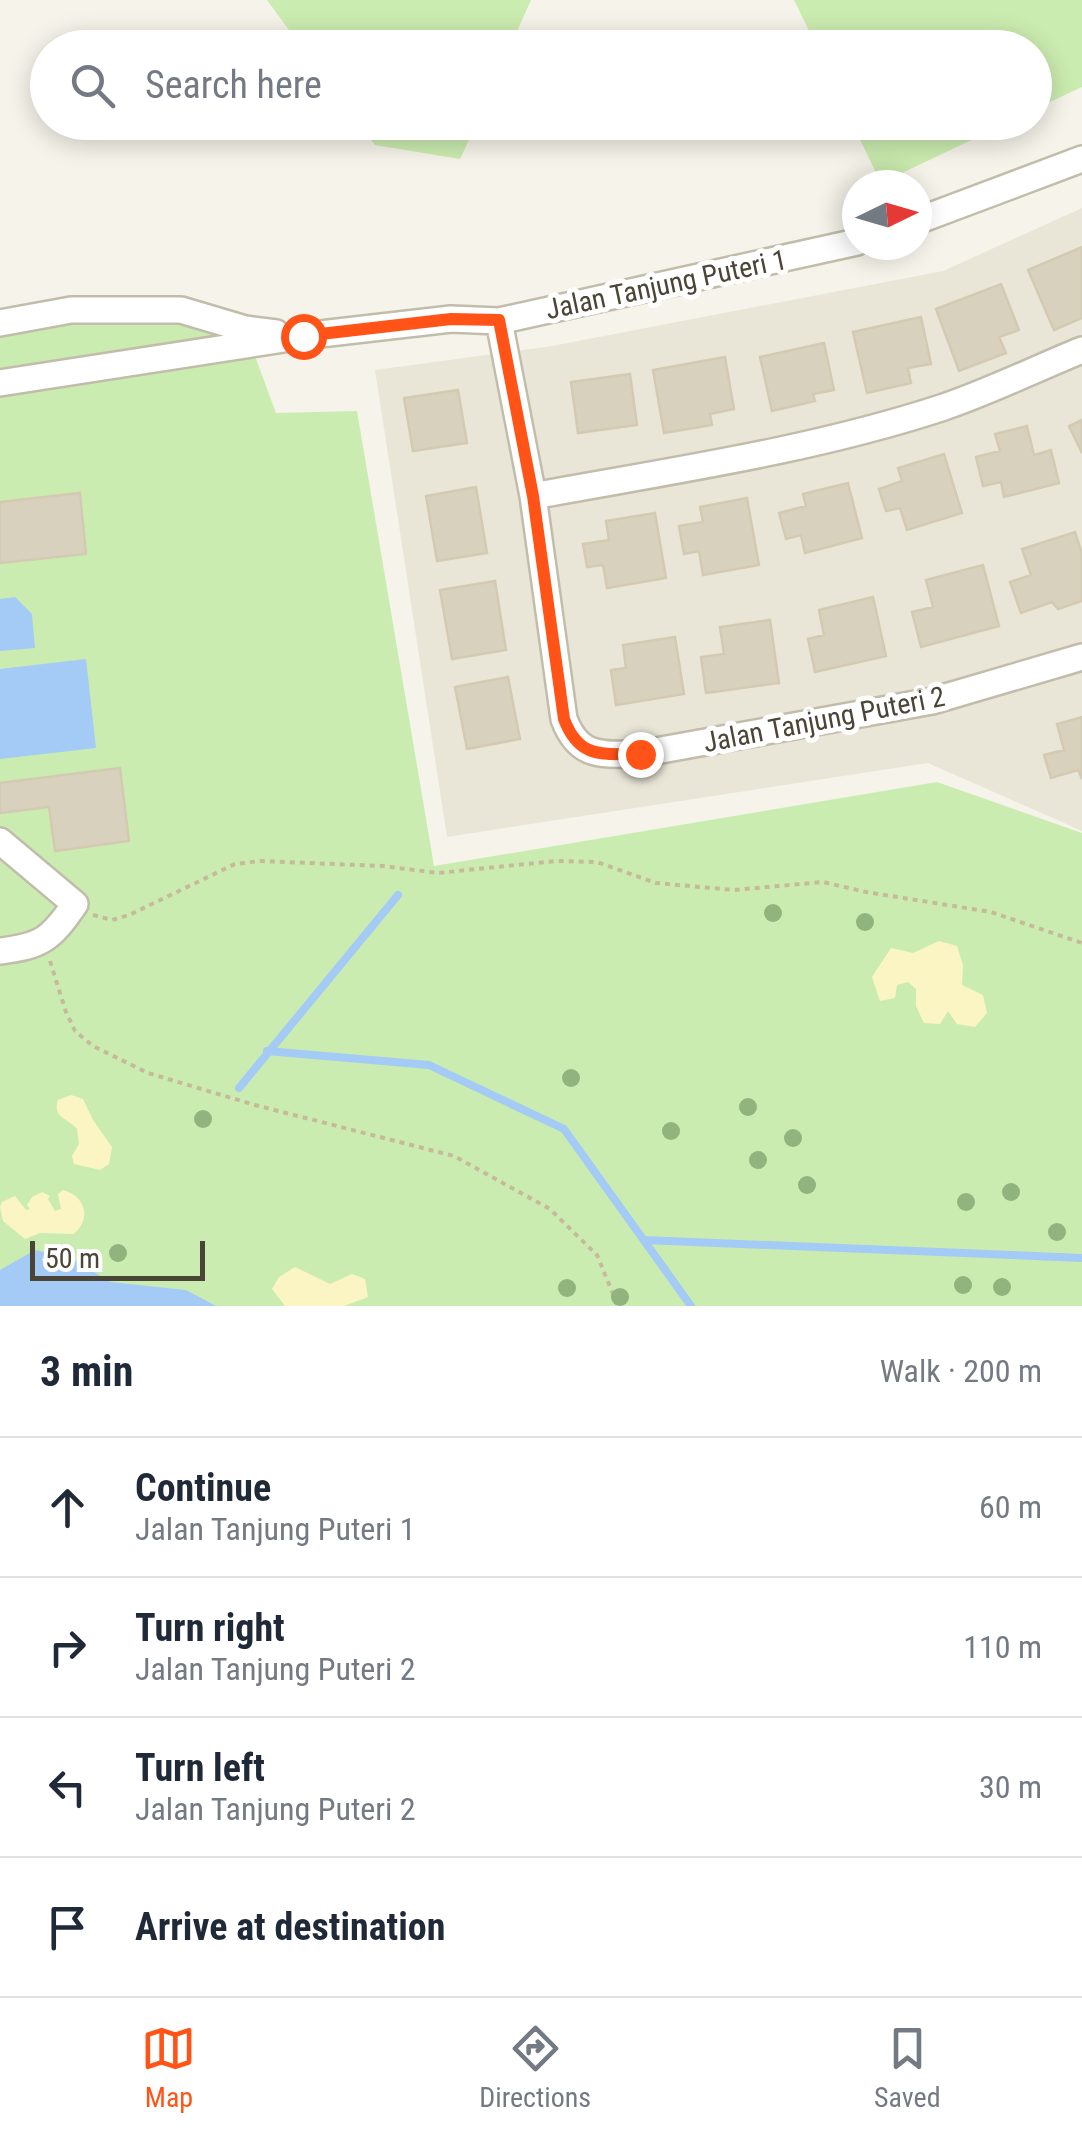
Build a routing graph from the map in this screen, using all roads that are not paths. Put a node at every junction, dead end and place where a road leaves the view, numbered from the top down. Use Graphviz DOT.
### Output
graph roads {
  1 [pos="1082,159"];
  2 [pos="932,215"];
  3 [pos="842,245"];
  4 [pos="499,320"];
  5 [pos="0,323"];
  6 [pos="303,336"];
  7 [pos="1082,350"];
  8 [pos="0,383"];
  9 [pos="533,496"];
  10 [pos="1082,657"];
  11 [pos="0,841"];
  12 [pos="0,952"];
  1 -- 2 [label="street"];
  3 -- 4 [label="street, Jalan Tanjung Puteri 1"];
  4 -- 6 [label="street, Jalan Tanjung Puteri 1"];
  4 -- 9 [label="street, Jalan Tanjung Puteri 2"];
  5 -- 6 [label="street"];
  6 -- 8 [label="street, Jalan Tanjung Puteri 1"];
  7 -- 9 [label="street"];
  9 -- 10 [label="street, Jalan Tanjung Puteri 2"];
  11 -- 12 [label="street"];
}
